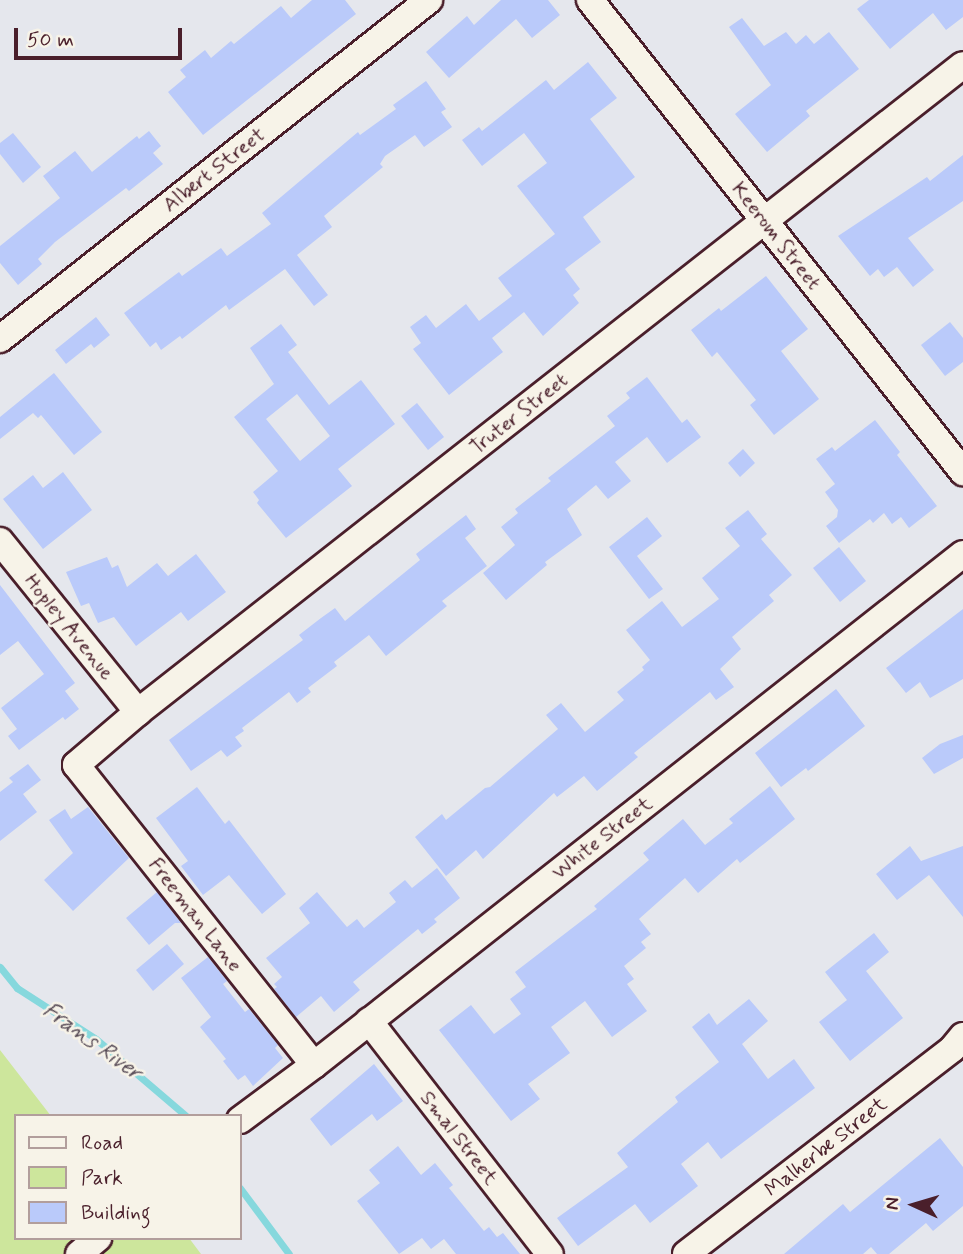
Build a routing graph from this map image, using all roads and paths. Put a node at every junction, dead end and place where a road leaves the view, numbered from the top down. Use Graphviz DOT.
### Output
graph roads {
  1 [pos="429,0"];
  2 [pos="590,0"];
  3 [pos="963,65"];
  4 [pos="765,222"];
  5 [pos="0,340"];
  6 [pos="963,471"];
  7 [pos="0,541"];
  8 [pos="963,554"];
  9 [pos="138,712"];
  10 [pos="76,765"];
  11 [pos="369,1021"];
  12 [pos="963,1036"];
  13 [pos="314,1065"];
  14 [pos="242,1119"];
  15 [pos="96,1240"];
  16 [pos="79,1254"];
  17 [pos="550,1254"];
  18 [pos="686,1254"];
  1 -- 5 [label="street, Albert Street"];
  2 -- 4 [label="street, Keerom Street"];
  3 -- 4 [label="street, Truter Street"];
  4 -- 6 [label="street, Keerom Street"];
  4 -- 9 [label="street, Truter Street"];
  7 -- 9 [label="street, Hopley Avenue"];
  8 -- 11 [label="street, White Street"];
  9 -- 10 [label="street, Truter Street"];
  10 -- 13 [label="street, Freeman Lane"];
  11 -- 13 [label="street, White Street"];
  11 -- 17 [label="street, Smal Street"];
  12 -- 18 [label="street, Malherbe Street"];
  13 -- 14 [label="street, White Street"];
  15 -- 16 [label="street"];
}
